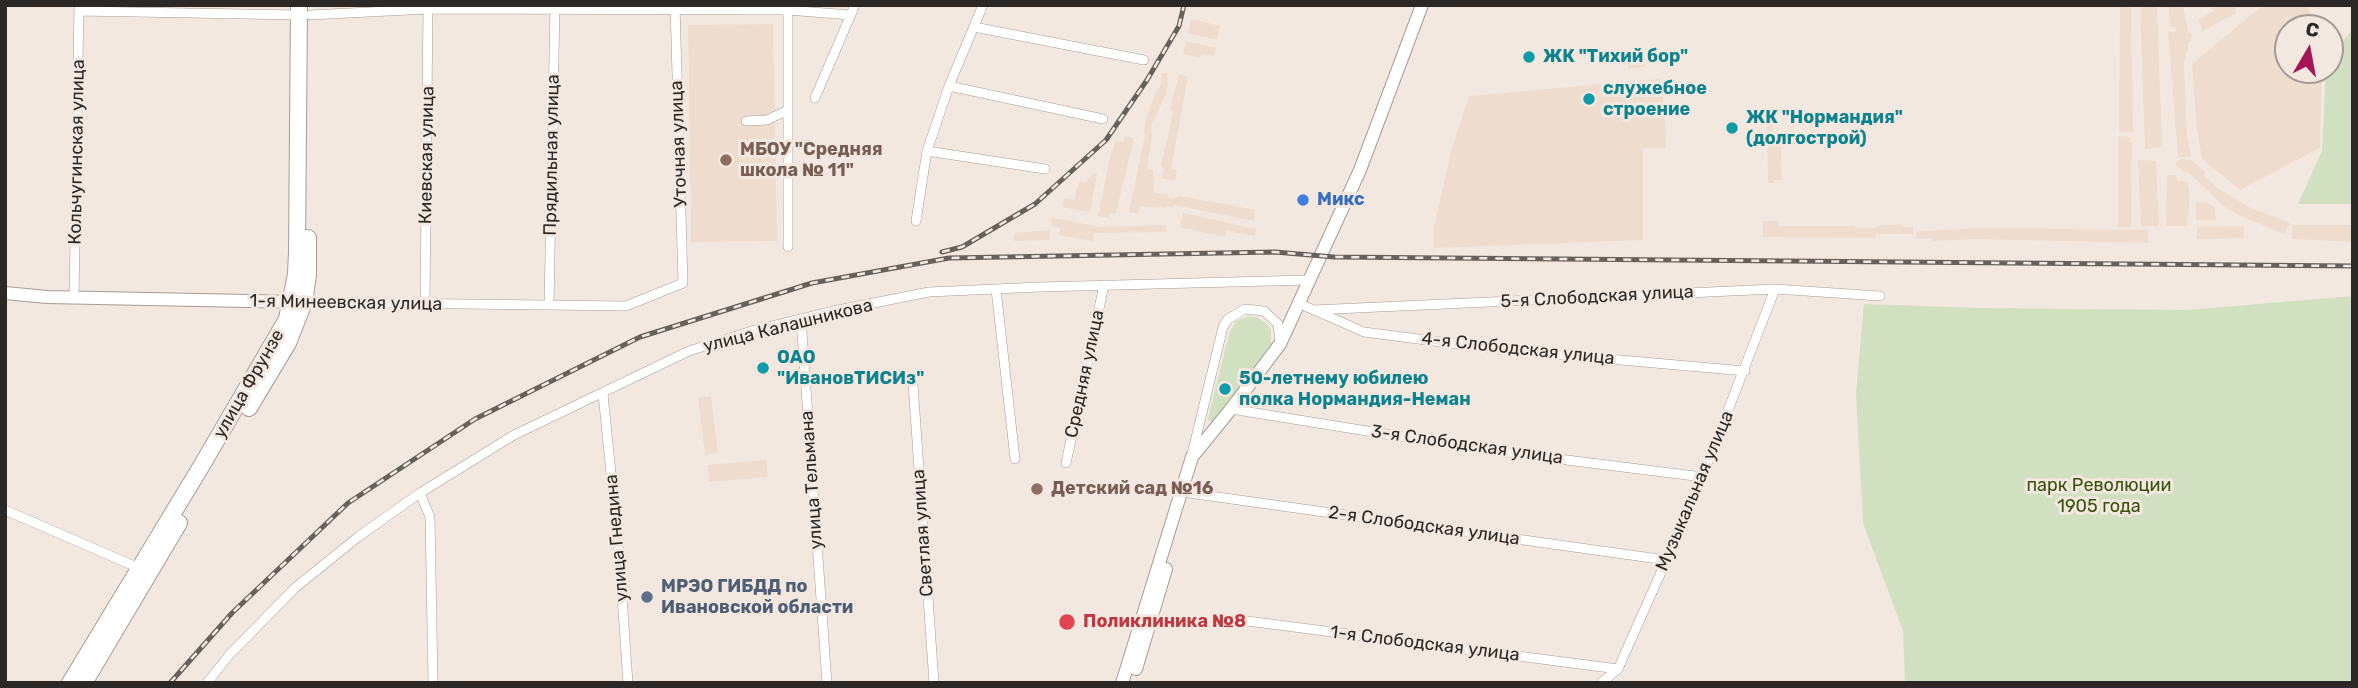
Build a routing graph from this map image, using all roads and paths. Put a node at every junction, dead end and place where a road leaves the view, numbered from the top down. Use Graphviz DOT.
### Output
graph roads {
  1 [pos="855,5"];
  2 [pos="983,5"];
  3 [pos="1422,5"];
  4 [pos="428,7"];
  5 [pos="79,8"];
  6 [pos="555,8"];
  7 [pos="676,8"];
  8 [pos="788,8"];
  9 [pos="305,10"];
  10 [pos="850,15"];
  11 [pos="974,27"];
  12 [pos="1144,60"];
  13 [pos="948,86"];
  14 [pos="815,99"];
  15 [pos="788,110"];
  16 [pos="1103,119"];
  17 [pos="746,121"];
  18 [pos="926,151"];
  19 [pos="1045,169"];
  20 [pos="916,221"];
  21 [pos="788,247"];
  22 [pos="1308,280"];
  23 [pos="683,283"];
  24 [pos="1104,285"];
  25 [pos="996,289"];
  26 [pos="1775,289"];
  27 [pos="5,293"];
  28 [pos="1880,296"];
  29 [pos="74,298"];
  30 [pos="298,302"];
  31 [pos="1298,303"];
  32 [pos="425,304"];
  33 [pos="549,305"];
  34 [pos="1313,310"];
  35 [pos="801,319"];
  36 [pos="1280,344"];
  37 [pos="1745,371"];
  38 [pos="913,384"];
  39 [pos="603,394"];
  40 [pos="1231,409"];
  41 [pos="1211,433"];
  42 [pos="1192,457"];
  43 [pos="1015,460"];
  44 [pos="1066,463"];
  45 [pos="1703,477"];
  46 [pos="420,493"];
  47 [pos="1185,493"];
  48 [pos="5,510"];
  49 [pos="1666,560"];
  50 [pos="144,571"];
  51 [pos="1232,619"];
  52 [pos="1618,669"];
  53 [pos="70,683"];
  54 [pos="83,683"];
  55 [pos="207,683"];
  56 [pos="433,683"];
  57 [pos="628,683"];
  58 [pos="827,683"];
  59 [pos="934,683"];
  60 [pos="1122,683"];
  61 [pos="1131,683"];
  62 [pos="1601,683"];
  1 -- 10 [label="street"];
  2 -- 11 [label="street"];
  3 -- 22 [label="street"];
  4 -- 6 [label="street"];
  4 -- 9 [label="street"];
  4 -- 32 [label="street, Киевская улица"];
  5 -- 9 [label="street"];
  5 -- 29 [label="street, Кольчугинская улица"];
  6 -- 7 [label="street"];
  6 -- 33 [label="street, Прядильная улица"];
  7 -- 8 [label="street"];
  7 -- 23 [label="street, Уточная улица"];
  8 -- 10 [label="street"];
  8 -- 15 [label="street"];
  9 -- 30 [label="highway, улица Фрунзе"];
  10 -- 14 [label="street"];
  11 -- 12 [label="street"];
  11 -- 13 [label="street"];
  13 -- 16 [label="street"];
  13 -- 18 [label="street"];
  15 -- 17 [label="street"];
  15 -- 21 [label="street"];
  18 -- 19 [label="street"];
  18 -- 20 [label="street"];
  22 -- 24 [label="street, улица Калашникова"];
  22 -- 31 [label="street"];
  23 -- 33 [label="street, 1-я Минеевская улица"];
  24 -- 25 [label="street, улица Калашникова"];
  24 -- 44 [label="street, Средняя улица"];
  25 -- 35 [label="street, улица Калашникова"];
  25 -- 43 [label="street"];
  26 -- 28 [label="street, 5-я Слободская улица"];
  26 -- 34 [label="street, 5-я Слободская улица"];
  26 -- 37 [label="street, Музыкальная улица"];
  27 -- 29 [label="street, 1-я Минеевская улица"];
  29 -- 30 [label="street, 1-я Минеевская улица"];
  30 -- 32 [label="street, 1-я Минеевская улица"];
  30 -- 50 [label="highway, улица Фрунзе"];
  31 -- 34 [label="street, 4-я Слободская улица"];
  31 -- 36 [label="street"];
  32 -- 33 [label="street, 1-я Минеевская улица"];
  34 -- 37 [label="street, 4-я Слободская улица"];
  35 -- 39 [label="street, улица Калашникова"];
  35 -- 58 [label="street, улица Тельмана"];
  36 -- 40 [label="street"];
  36 -- 42 [label="street"];
  37 -- 45 [label="street, Музыкальная улица"];
  38 -- 59 [label="street, Светлая улица"];
  39 -- 46 [label="street, улица Калашникова"];
  39 -- 57 [label="street, улица Гнедина"];
  40 -- 41 [label="street"];
  40 -- 45 [label="street, 3-я Слободская улица"];
  41 -- 42 [label="street"];
  41 -- 47 [label="street"];
  42 -- 47 [label="street"];
  45 -- 49 [label="street, Музыкальная улица"];
  46 -- 55 [label="street, улица Калашникова"];
  46 -- 56 [label="street"];
  47 -- 49 [label="street, 2-я Слободская улица"];
  47 -- 60 [label="street"];
  47 -- 61 [label="street"];
  48 -- 50 [label="street"];
  49 -- 52 [label="street, Музыкальная улица"];
  50 -- 53 [label="highway, улица Фрунзе"];
  50 -- 54 [label="highway, улица Фрунзе"];
  51 -- 52 [label="street, 1-я Слободская улица"];
  52 -- 62 [label="street, Музыкальная улица"];
}
